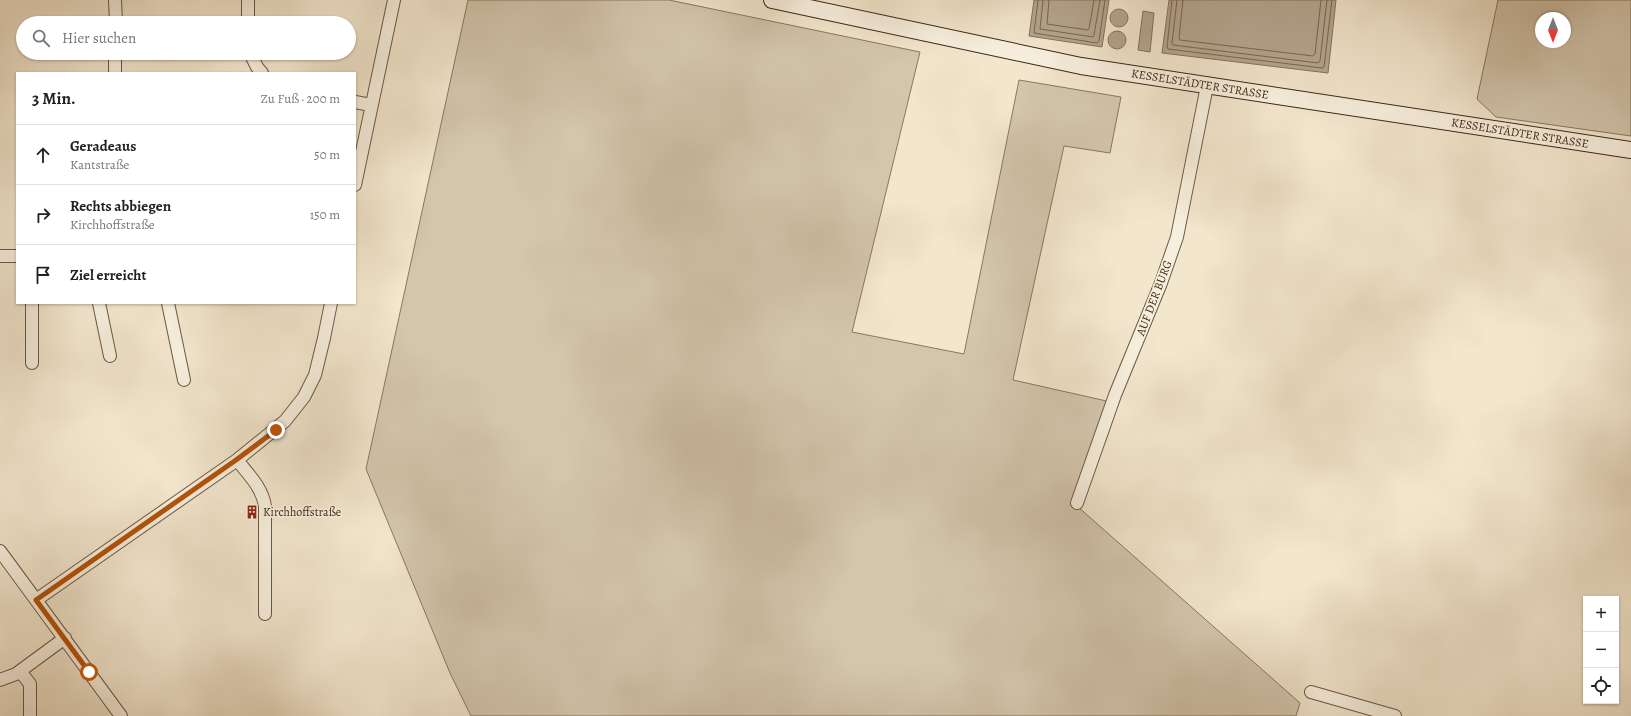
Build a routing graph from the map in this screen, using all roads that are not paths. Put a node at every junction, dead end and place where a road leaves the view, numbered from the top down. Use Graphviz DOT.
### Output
graph roads {
  1 [pos="115,0"];
  2 [pos="248,0"];
  3 [pos="394,0"];
  4 [pos="772,0"];
  5 [pos="116,16"];
  6 [pos="248,16"];
  7 [pos="115,60"];
  8 [pos="253,60"];
  9 [pos="257,71"];
  10 [pos="115,72"];
  11 [pos="1207,86"];
  12 [pos="356,102"];
  13 [pos="371,105"];
  14 [pos="1631,150"];
  15 [pos="356,180"];
  16 [pos="0,256"];
  17 [pos="16,256"];
  18 [pos="32,304"];
  19 [pos="99,304"];
  20 [pos="168,304"];
  21 [pos="331,304"];
  22 [pos="110,356"];
  23 [pos="32,363"];
  24 [pos="184,380"];
  25 [pos="236,460"];
  26 [pos="1077,503"];
  27 [pos="0,551"];
  28 [pos="36,600"];
  29 [pos="265,614"];
  30 [pos="65,638"];
  31 [pos="20,671"];
  32 [pos="0,680"];
  33 [pos="1311,692"];
  34 [pos="30,716"];
  35 [pos="121,716"];
  36 [pos="1395,716"];
  1 -- 5 [label="street"];
  2 -- 6 [label="street"];
  3 -- 13 [label="street"];
  4 -- 11 [label="main road, KESSELSTÄDTER STRASSE"];
  7 -- 10 [label="street"];
  8 -- 9 [label="street"];
  11 -- 14 [label="main road, KESSELSTÄDTER STRASSE"];
  11 -- 26 [label="street, AUF DER BURG"];
  12 -- 13 [label="street"];
  13 -- 15 [label="street"];
  16 -- 17 [label="street"];
  18 -- 23 [label="street"];
  19 -- 22 [label="street"];
  20 -- 24 [label="street"];
  21 -- 25 [label="street"];
  25 -- 28 [label="street"];
  25 -- 29 [label="street"];
  27 -- 28 [label="street"];
  28 -- 30 [label="street"];
  30 -- 31 [label="street"];
  30 -- 35 [label="street"];
  31 -- 32 [label="street"];
  31 -- 34 [label="street"];
  33 -- 36 [label="street"];
}
